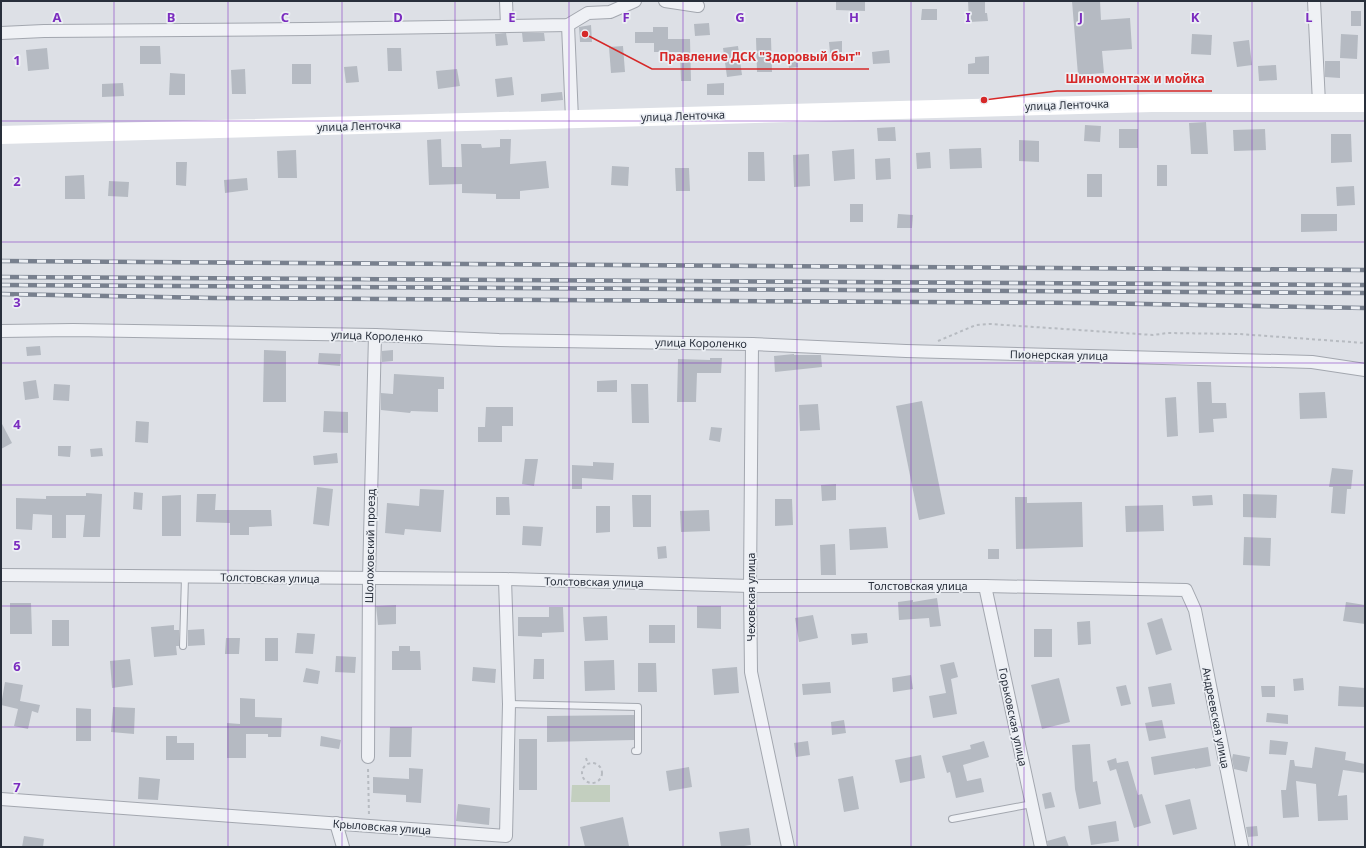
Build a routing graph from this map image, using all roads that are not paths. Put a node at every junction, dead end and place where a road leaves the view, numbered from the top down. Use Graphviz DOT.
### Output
graph roads {
  1 [pos="506,1"];
  2 [pos="635,1"];
  3 [pos="665,1"];
  4 [pos="1314,1"];
  5 [pos="698,6"];
  6 [pos="568,25"];
  7 [pos="507,26"];
  8 [pos="1,33"];
  9 [pos="1319,103"];
  10 [pos="1365,103"];
  11 [pos="572,120"];
  12 [pos="1,135"];
  13 [pos="1,331"];
  14 [pos="375,335"];
  15 [pos="752,344"];
  16 [pos="1365,370"];
  17 [pos="1,575"];
  18 [pos="185,577"];
  19 [pos="369,579"];
  20 [pos="505,579"];
  21 [pos="750,586"];
  22 [pos="985,586"];
  23 [pos="1186,590"];
  24 [pos="183,646"];
  25 [pos="509,704"];
  26 [pos="635,751"];
  27 [pos="368,756"];
  28 [pos="1,799"];
  29 [pos="1032,804"];
  30 [pos="952,819"];
  31 [pos="336,823"];
  32 [pos="343,847"];
  33 [pos="788,847"];
  34 [pos="1041,847"];
  35 [pos="1242,847"];
  1 -- 7 [label="street"];
  2 -- 6 [label="street"];
  3 -- 5 [label="street"];
  4 -- 9 [label="street"];
  6 -- 7 [label="street"];
  6 -- 11 [label="street"];
  7 -- 8 [label="street"];
  9 -- 10 [label="main road, улица Ленточка"];
  9 -- 11 [label="main road, улица Ленточка"];
  11 -- 12 [label="main road, улица Ленточка"];
  13 -- 14 [label="street, улица Короленко"];
  14 -- 15 [label="street, улица Короленко"];
  14 -- 19 [label="street, Шолоховский проезд"];
  15 -- 16 [label="street, Пионерская улица"];
  15 -- 21 [label="street, Чеховская улица"];
  17 -- 18 [label="street, Толстовская улица"];
  18 -- 19 [label="street, Толстовская улица"];
  18 -- 24 [label="lane"];
  19 -- 20 [label="street, Толстовская улица"];
  19 -- 27 [label="street, Шолоховский проезд"];
  20 -- 21 [label="street, Толстовская улица"];
  20 -- 25 [label="street, Крыловская улица"];
  21 -- 22 [label="street, Толстовская улица"];
  21 -- 33 [label="street, Чеховская улица"];
  22 -- 23 [label="street, Толстовская улица"];
  22 -- 29 [label="street, Горьковская улица"];
  23 -- 35 [label="street, Андреевская улица"];
  25 -- 26 [label="lane"];
  25 -- 31 [label="street, Крыловская улица"];
  28 -- 31 [label="street, Крыловская улица"];
  29 -- 30 [label="lane"];
  29 -- 34 [label="street, Горьковская улица"];
  31 -- 32 [label="street"];
}
